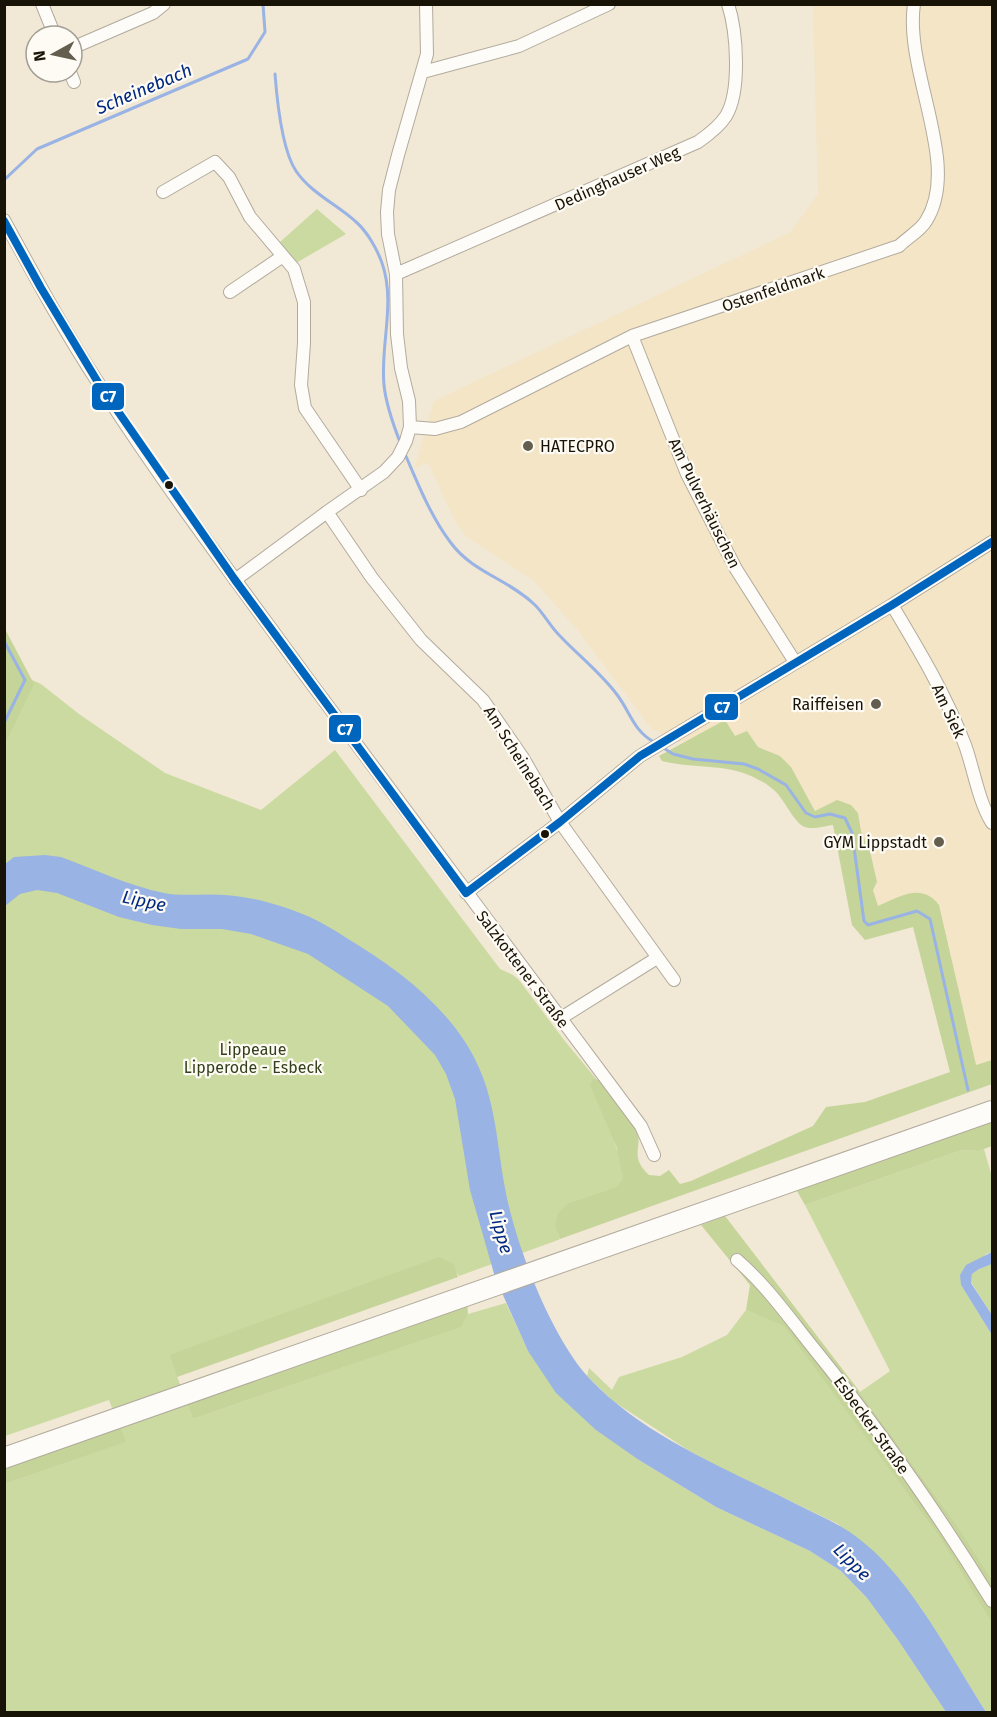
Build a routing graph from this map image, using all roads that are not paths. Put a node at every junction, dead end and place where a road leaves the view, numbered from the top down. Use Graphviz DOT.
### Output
graph roads {
  1 [pos="42,4"];
  2 [pos="164,4"];
  3 [pos="426,4"];
  4 [pos="609,4"];
  5 [pos="729,4"];
  6 [pos="914,4"];
  7 [pos="50,24"];
  8 [pos="84,43"];
  9 [pos="423,72"];
  10 [pos="163,192"];
  11 [pos="4,220"];
  12 [pos="283,256"];
  13 [pos="396,274"];
  14 [pos="230,292"];
  15 [pos="632,336"];
  16 [pos="410,427"];
  17 [pos="361,490"];
  18 [pos="327,512"];
  19 [pos="993,542"];
  20 [pos="235,580"];
  21 [pos="892,605"];
  22 [pos="795,662"];
  23 [pos="560,822"];
  24 [pos="993,823"];
  25 [pos="466,893"];
  26 [pos="657,958"];
  27 [pos="674,981"];
  28 [pos="561,1018"];
  29 [pos="993,1098"];
  30 [pos="993,1111"];
  31 [pos="654,1155"];
  32 [pos="591,1246"];
  33 [pos="737,1260"];
  34 [pos="110,1415"];
  35 [pos="4,1444"];
  36 [pos="4,1458"];
  37 [pos="993,1601"];
  1 -- 7 [label="street"];
  2 -- 8 [label="street"];
  3 -- 9 [label="street"];
  4 -- 9 [label="street"];
  5 -- 13 [label="street, Dedinghauser Weg"];
  6 -- 15 [label="street, Ostenfeldmark"];
  9 -- 13 [label="street"];
  10 -- 12 [label="street"];
  11 -- 20 [label="street, Salzkottener Straße"];
  12 -- 14 [label="street"];
  12 -- 17 [label="street"];
  13 -- 16 [label="street"];
  15 -- 16 [label="street, Ostenfeldmark"];
  15 -- 22 [label="street, Am Pulverhäuschen"];
  16 -- 17 [label="street"];
  17 -- 18 [label="street"];
  18 -- 20 [label="street"];
  18 -- 23 [label="street, Am Scheinebach"];
  19 -- 21 [label="street"];
  20 -- 25 [label="street, Salzkottener Straße"];
  21 -- 22 [label="street"];
  21 -- 24 [label="street, Am Siek"];
  22 -- 23 [label="street"];
  23 -- 25 [label="street"];
  23 -- 26 [label="street, Am Scheinebach"];
  25 -- 28 [label="street, Salzkottener Straße"];
  26 -- 27 [label="street, Am Scheinebach"];
  26 -- 28 [label="street"];
  28 -- 31 [label="street, Salzkottener Straße"];
  29 -- 32 [label="highway"];
  30 -- 32 [label="highway"];
  32 -- 34 [label="highway"];
  33 -- 37 [label="street, Esbecker Straße"];
  34 -- 35 [label="highway"];
  34 -- 36 [label="highway"];
}
